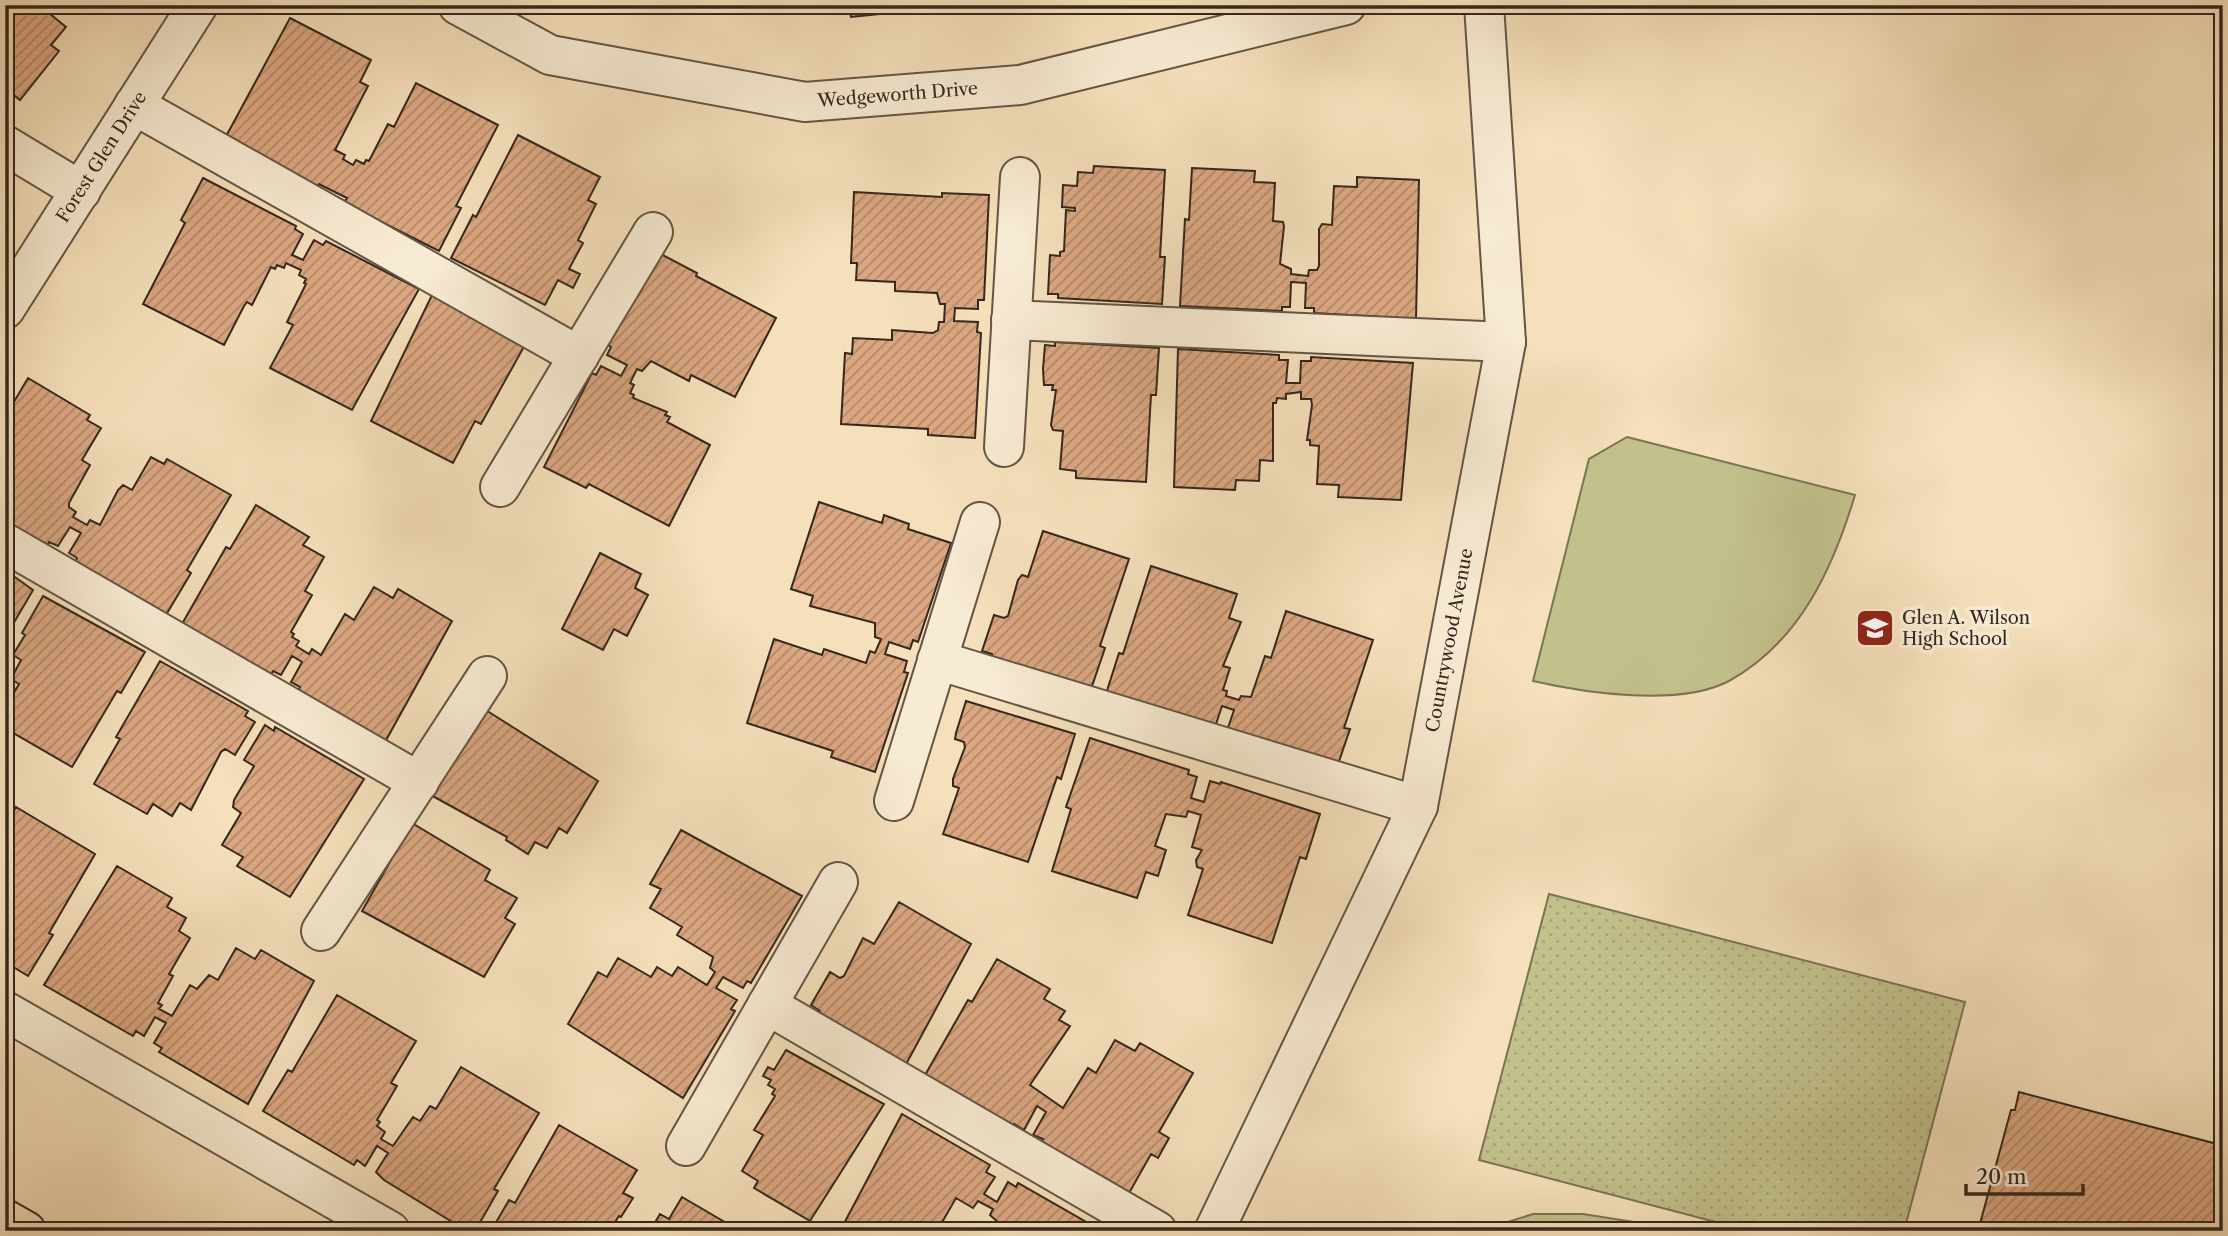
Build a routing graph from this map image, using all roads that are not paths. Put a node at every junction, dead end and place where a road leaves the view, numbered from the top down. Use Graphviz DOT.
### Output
graph roads {
  1 [pos="198,5"];
  2 [pos="458,5"];
  3 [pos="1346,5"];
  4 [pos="1484,5"];
  5 [pos="134,105"];
  6 [pos="5,145"];
  7 [pos="1020,177"];
  8 [pos="80,191"];
  9 [pos="653,232"];
  10 [pos="5,309"];
  11 [pos="1011,320"];
  12 [pos="1506,342"];
  13 [pos="579,356"];
  14 [pos="1004,447"];
  15 [pos="500,487"];
  16 [pos="980,522"];
  17 [pos="5,542"];
  18 [pos="937,660"];
  19 [pos="487,676"];
  20 [pos="418,782"];
  21 [pos="894,801"];
  22 [pos="1418,806"];
  23 [pos="838,882"];
  24 [pos="321,931"];
  25 [pos="767,1004"];
  26 [pos="5,1010"];
  27 [pos="685,1146"];
  28 [pos="5,1219"];
  29 [pos="26,1231"];
  30 [pos="390,1231"];
  31 [pos="1157,1231"];
  32 [pos="1214,1231"];
  1 -- 5 [label="street, Forest Glen Drive"];
  2 -- 3 [label="street, Wedgeworth Drive"];
  4 -- 12 [label="street, Countrywood Avenue"];
  5 -- 8 [label="street, Forest Glen Drive"];
  5 -- 13 [label="street"];
  6 -- 8 [label="street"];
  7 -- 11 [label="street"];
  8 -- 10 [label="street, Forest Glen Drive"];
  9 -- 13 [label="street"];
  11 -- 12 [label="street"];
  11 -- 14 [label="street"];
  12 -- 22 [label="street, Countrywood Avenue"];
  13 -- 15 [label="street"];
  16 -- 18 [label="street"];
  17 -- 20 [label="street"];
  18 -- 21 [label="street"];
  18 -- 22 [label="street"];
  19 -- 20 [label="street"];
  20 -- 24 [label="street"];
  22 -- 32 [label="street, Countrywood Avenue"];
  23 -- 25 [label="street"];
  25 -- 27 [label="street"];
  25 -- 31 [label="street"];
  26 -- 30 [label="street"];
  28 -- 29 [label="highway"];
}
